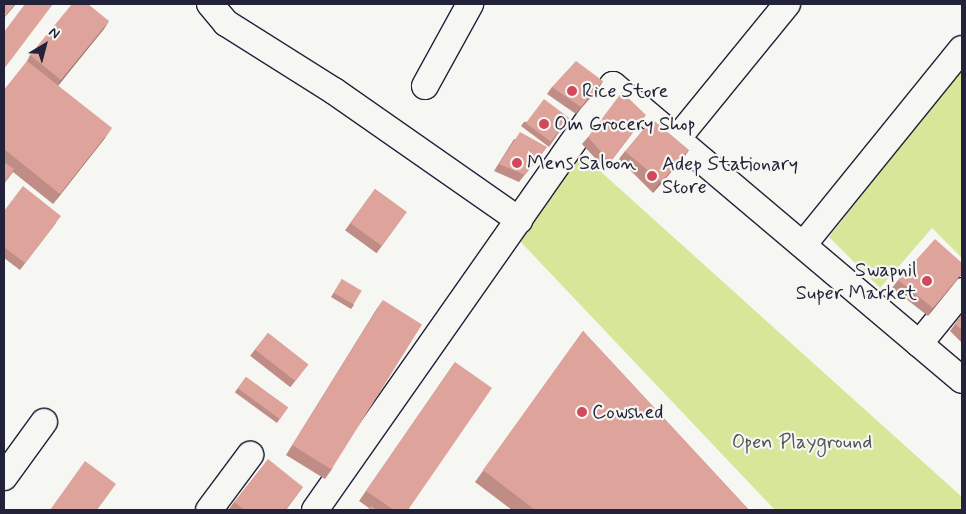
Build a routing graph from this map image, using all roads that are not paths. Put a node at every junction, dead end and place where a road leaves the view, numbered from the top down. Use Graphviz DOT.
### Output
graph roads {
  1 [pos="210,4"];
  2 [pos="470,4"];
  3 [pos="787,4"];
  4 [pos="962,49"];
  5 [pos="425,86"];
  6 [pos="678,139"];
  7 [pos="519,220"];
  8 [pos="803,245"];
  9 [pos="962,290"];
  10 [pos="919,344"];
  11 [pos="962,380"];
  12 [pos="44,422"];
  13 [pos="250,455"];
  14 [pos="4,477"];
  15 [pos="209,510"];
  16 [pos="315,510"];
  1 -- 7 [label="street"];
  2 -- 5 [label="street"];
  3 -- 6 [label="street"];
  4 -- 8 [label="street"];
  6 -- 7 [label="street"];
  6 -- 8 [label="street"];
  7 -- 16 [label="street"];
  8 -- 10 [label="street"];
  9 -- 10 [label="street"];
  10 -- 11 [label="street"];
  12 -- 14 [label="street"];
  13 -- 15 [label="street"];
}
